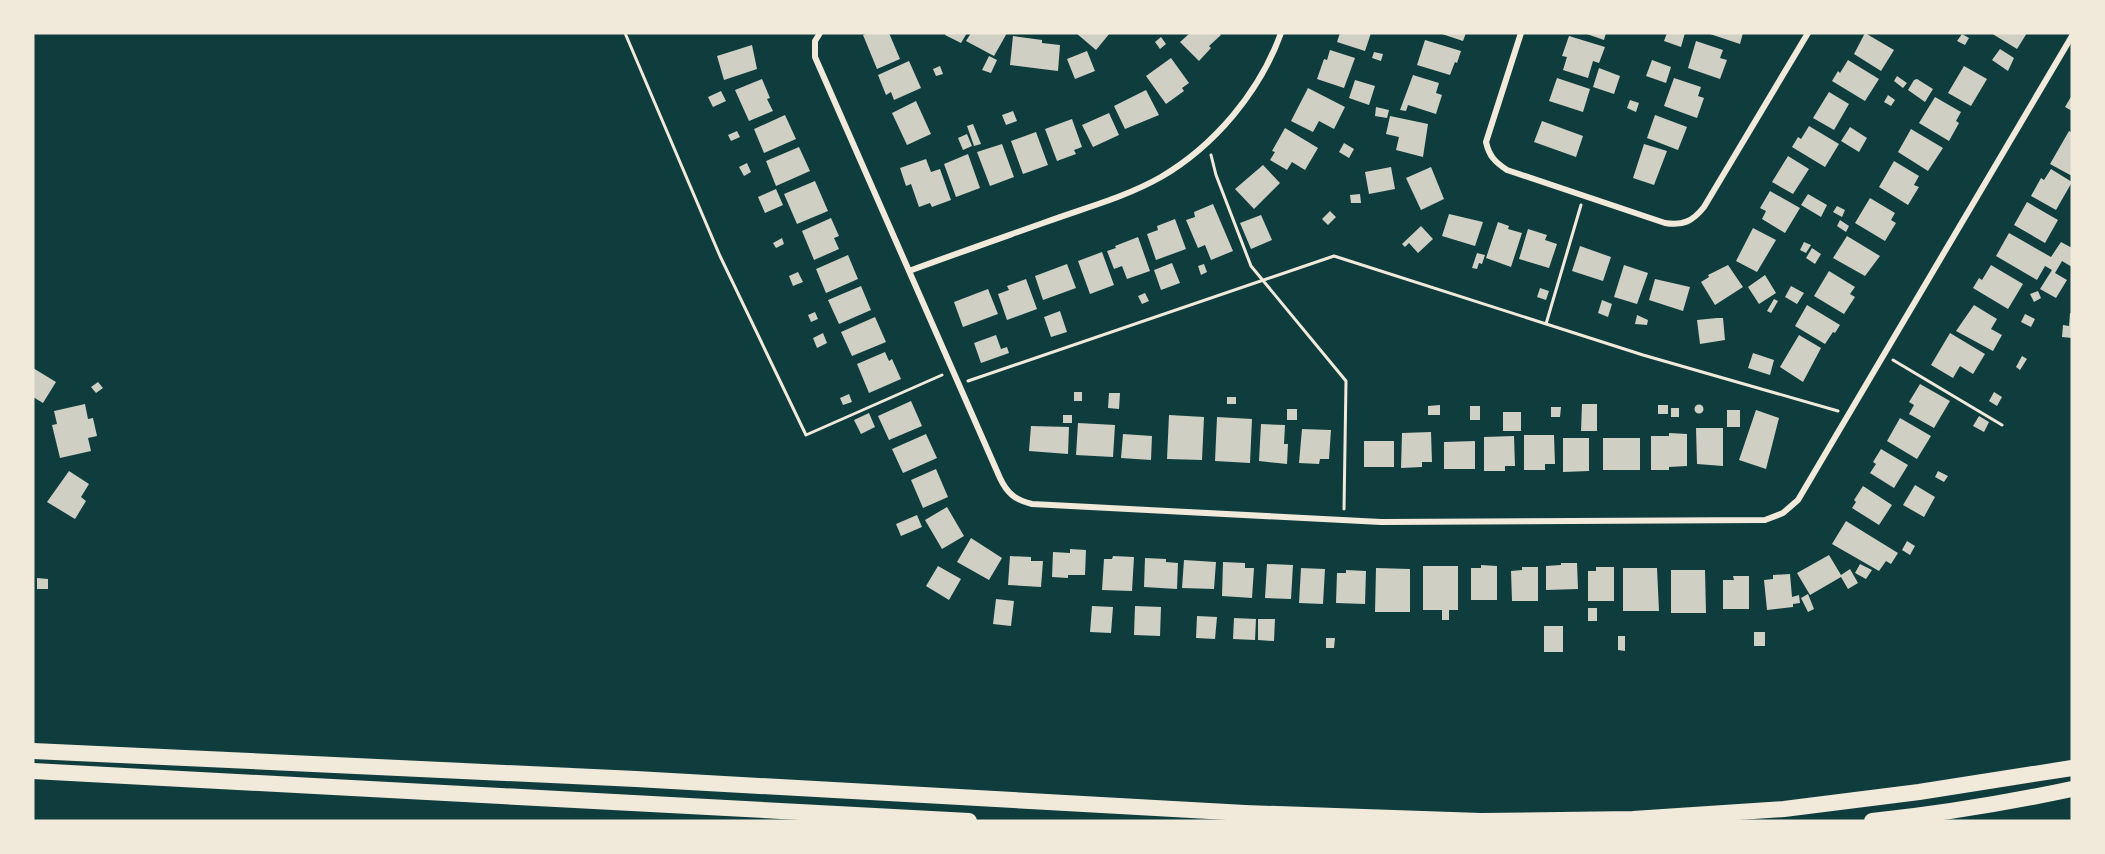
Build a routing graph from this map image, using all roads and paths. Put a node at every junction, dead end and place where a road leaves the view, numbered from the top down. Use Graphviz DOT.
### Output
graph roads {
  1 [pos="625,33"];
  2 [pos="820,33"];
  3 [pos="1281,33"];
  4 [pos="1521,33"];
  5 [pos="1808,33"];
  6 [pos="2072,36"];
  7 [pos="1208,141"];
  8 [pos="1584,196"];
  9 [pos="909,271"];
  10 [pos="1261,281"];
  11 [pos="1546,324"];
  12 [pos="1884,354"];
  13 [pos="953,370"];
  14 [pos="958,384"];
  15 [pos="1848,415"];
  16 [pos="2002,425"];
  17 [pos="1344,520"];
  18 [pos="33,751"];
  19 [pos="2072,768"];
  20 [pos="33,771"];
  21 [pos="2072,789"];
  22 [pos="969,821"];
  23 [pos="1872,821"];
  1 -- 13 [label="path"];
  2 -- 9 [label="street"];
  3 -- 7 [label="street"];
  4 -- 8 [label="street"];
  5 -- 8 [label="street"];
  6 -- 12 [label="street"];
  7 -- 9 [label="street"];
  7 -- 10 [label="path"];
  8 -- 11 [label="path"];
  9 -- 13 [label="street"];
  10 -- 11 [label="path"];
  10 -- 14 [label="path"];
  10 -- 17 [label="path"];
  11 -- 15 [label="path"];
  12 -- 15 [label="street"];
  12 -- 16 [label="path"];
  13 -- 14 [label="street"];
  14 -- 17 [label="street"];
  15 -- 17 [label="street"];
  18 -- 19 [label="highway"];
  20 -- 22 [label="highway"];
  21 -- 23 [label="highway"];
}
